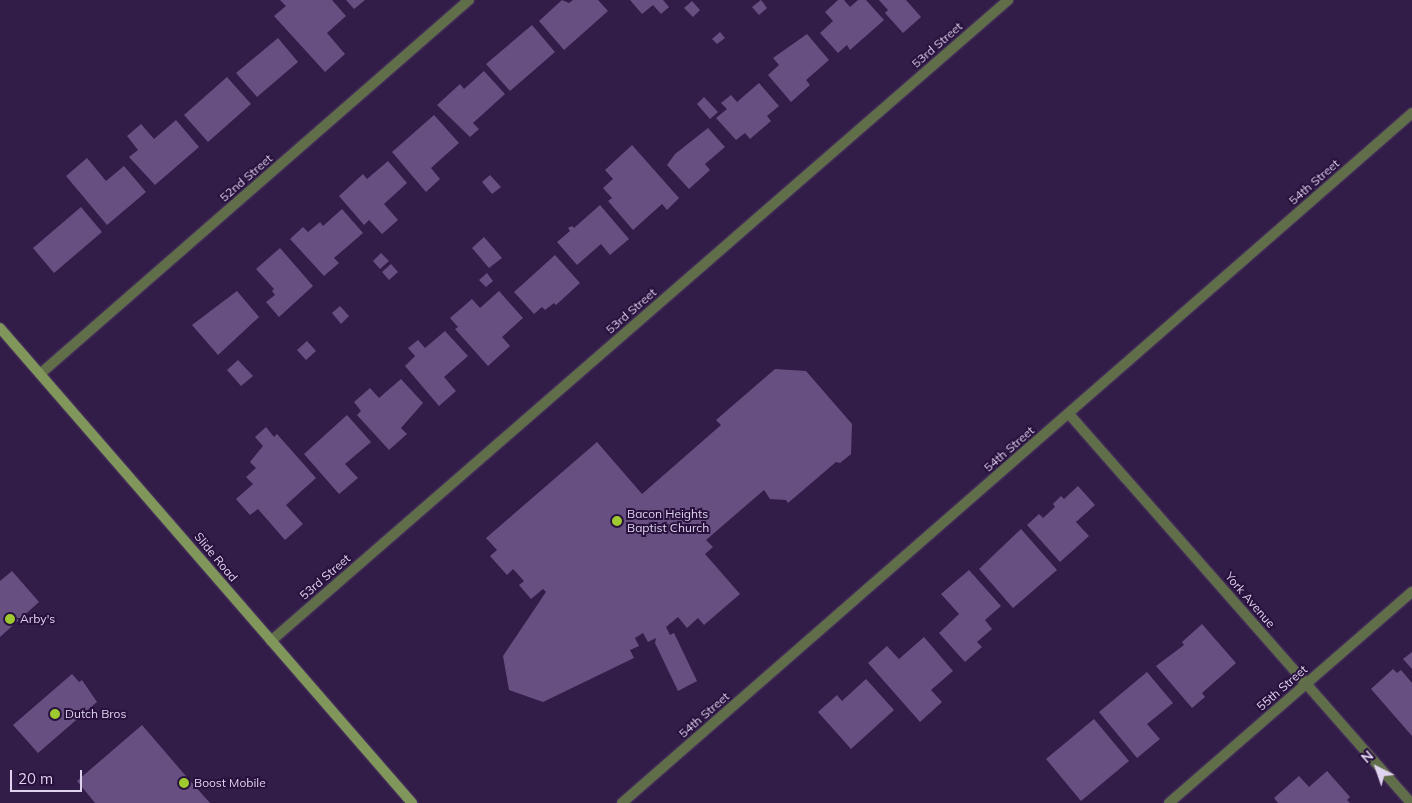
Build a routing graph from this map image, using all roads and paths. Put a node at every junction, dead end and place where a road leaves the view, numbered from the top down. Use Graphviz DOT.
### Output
graph roads {
  1 [pos="469,0"];
  2 [pos="1008,0"];
  3 [pos="1412,113"];
  4 [pos="0,328"];
  5 [pos="40,374"];
  6 [pos="1069,414"];
  7 [pos="1412,592"];
  8 [pos="271,641"];
  9 [pos="1306,684"];
  10 [pos="412,803"];
  11 [pos="622,803"];
  12 [pos="1169,803"];
  13 [pos="1411,803"];
  1 -- 5 [label="street, 52nd Street"];
  2 -- 8 [label="street, 53rd Street"];
  3 -- 6 [label="street, 54th Street"];
  4 -- 5 [label="main road, Slide Road"];
  5 -- 8 [label="main road, Slide Road"];
  6 -- 9 [label="street, York Avenue"];
  6 -- 11 [label="street, 54th Street"];
  7 -- 9 [label="street, 55th Street"];
  8 -- 10 [label="main road, Slide Road"];
  9 -- 12 [label="street, 55th Street"];
  9 -- 13 [label="street, York Avenue"];
}
